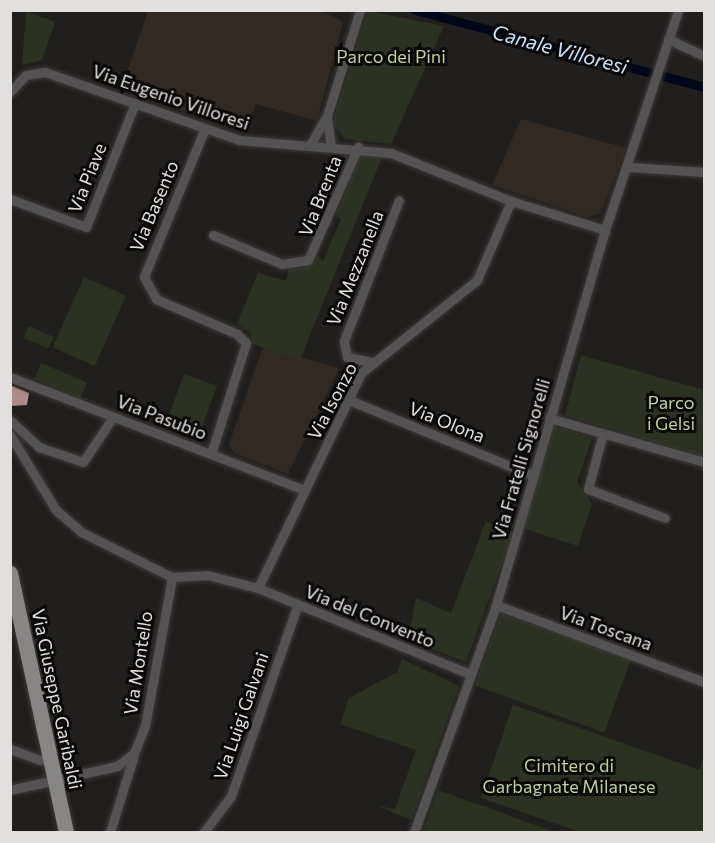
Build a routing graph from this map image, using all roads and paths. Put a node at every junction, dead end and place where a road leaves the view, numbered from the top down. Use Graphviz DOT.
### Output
graph roads {
  1 [pos="360,10"];
  2 [pos="678,10"];
  3 [pos="668,39"];
  4 [pos="705,56"];
  5 [pos="10,92"];
  6 [pos="135,103"];
  7 [pos="327,116"];
  8 [pos="205,128"];
  9 [pos="310,145"];
  10 [pos="331,146"];
  11 [pos="358,147"];
  12 [pos="629,167"];
  13 [pos="705,172"];
  14 [pos="10,199"];
  15 [pos="399,201"];
  16 [pos="511,201"];
  17 [pos="605,230"];
  18 [pos="213,235"];
  19 [pos="372,362"];
  20 [pos="10,377"];
  21 [pos="349,400"];
  22 [pos="112,417"];
  23 [pos="549,418"];
  24 [pos="10,420"];
  25 [pos="603,433"];
  26 [pos="10,435"];
  27 [pos="209,453"];
  28 [pos="705,462"];
  29 [pos="532,475"];
  30 [pos="302,489"];
  31 [pos="665,518"];
  32 [pos="10,573"];
  33 [pos="172,577"];
  34 [pos="258,588"];
  35 [pos="298,604"];
  36 [pos="496,605"];
  37 [pos="470,674"];
  38 [pos="705,682"];
  39 [pos="10,749"];
  40 [pos="134,753"];
  41 [pos="40,760"];
  42 [pos="55,781"];
  43 [pos="10,790"];
  44 [pos="66,832"];
  45 [pos="110,832"];
  46 [pos="204,832"];
  47 [pos="414,832"];
  1 -- 7 [label="street"];
  2 -- 3 [label="street, Via Fratelli Signorelli"];
  3 -- 4 [label="street"];
  3 -- 12 [label="street, Via Fratelli Signorelli"];
  5 -- 6 [label="street, Via Eugenio Villoresi"];
  6 -- 8 [label="street, Via Eugenio Villoresi"];
  6 -- 14 [label="street, Via Piave"];
  7 -- 9 [label="street"];
  7 -- 10 [label="street"];
  8 -- 9 [label="street, Via Eugenio Villoresi"];
  8 -- 27 [label="street, Via Basento"];
  9 -- 10 [label="street, Via Eugenio Villoresi"];
  10 -- 11 [label="street, Via Eugenio Villoresi"];
  11 -- 16 [label="street, Via Eugenio Villoresi"];
  11 -- 18 [label="street, Via Brenta"];
  12 -- 13 [label="street"];
  12 -- 17 [label="street, Via Fratelli Signorelli"];
  15 -- 19 [label="street, Via Mezzanella"];
  16 -- 17 [label="street, Via Eugenio Villoresi"];
  16 -- 19 [label="street, Via Isonzo"];
  17 -- 23 [label="street, Via Fratelli Signorelli"];
  19 -- 21 [label="street, Via Isonzo"];
  20 -- 22 [label="street, Via Pasubio"];
  21 -- 29 [label="street, Via Olona"];
  21 -- 30 [label="street, Via Isonzo"];
  22 -- 24 [label="street"];
  22 -- 27 [label="street, Via Pasubio"];
  23 -- 25 [label="street"];
  23 -- 29 [label="street, Via Fratelli Signorelli"];
  25 -- 28 [label="street"];
  25 -- 31 [label="street"];
  26 -- 33 [label="street"];
  27 -- 30 [label="street, Via Pasubio"];
  29 -- 36 [label="street, Via Fratelli Signorelli"];
  30 -- 34 [label="street, Via Isonzo"];
  32 -- 42 [label="main road, Via Giuseppe Garibaldi"];
  33 -- 34 [label="street, Via del Convento"];
  33 -- 40 [label="street, Via Montello"];
  34 -- 35 [label="street, Via del Convento"];
  35 -- 37 [label="street, Via del Convento"];
  35 -- 46 [label="street, Via Luigi Galvani"];
  36 -- 37 [label="street, Via Fratelli Signorelli"];
  36 -- 38 [label="street, Via Toscana"];
  37 -- 47 [label="street, Via Fratelli Signorelli"];
  39 -- 41 [label="street"];
  40 -- 42 [label="street"];
  40 -- 45 [label="street, Via Montello"];
  42 -- 43 [label="street"];
  42 -- 44 [label="main road, Via Giuseppe Garibaldi"];
}
